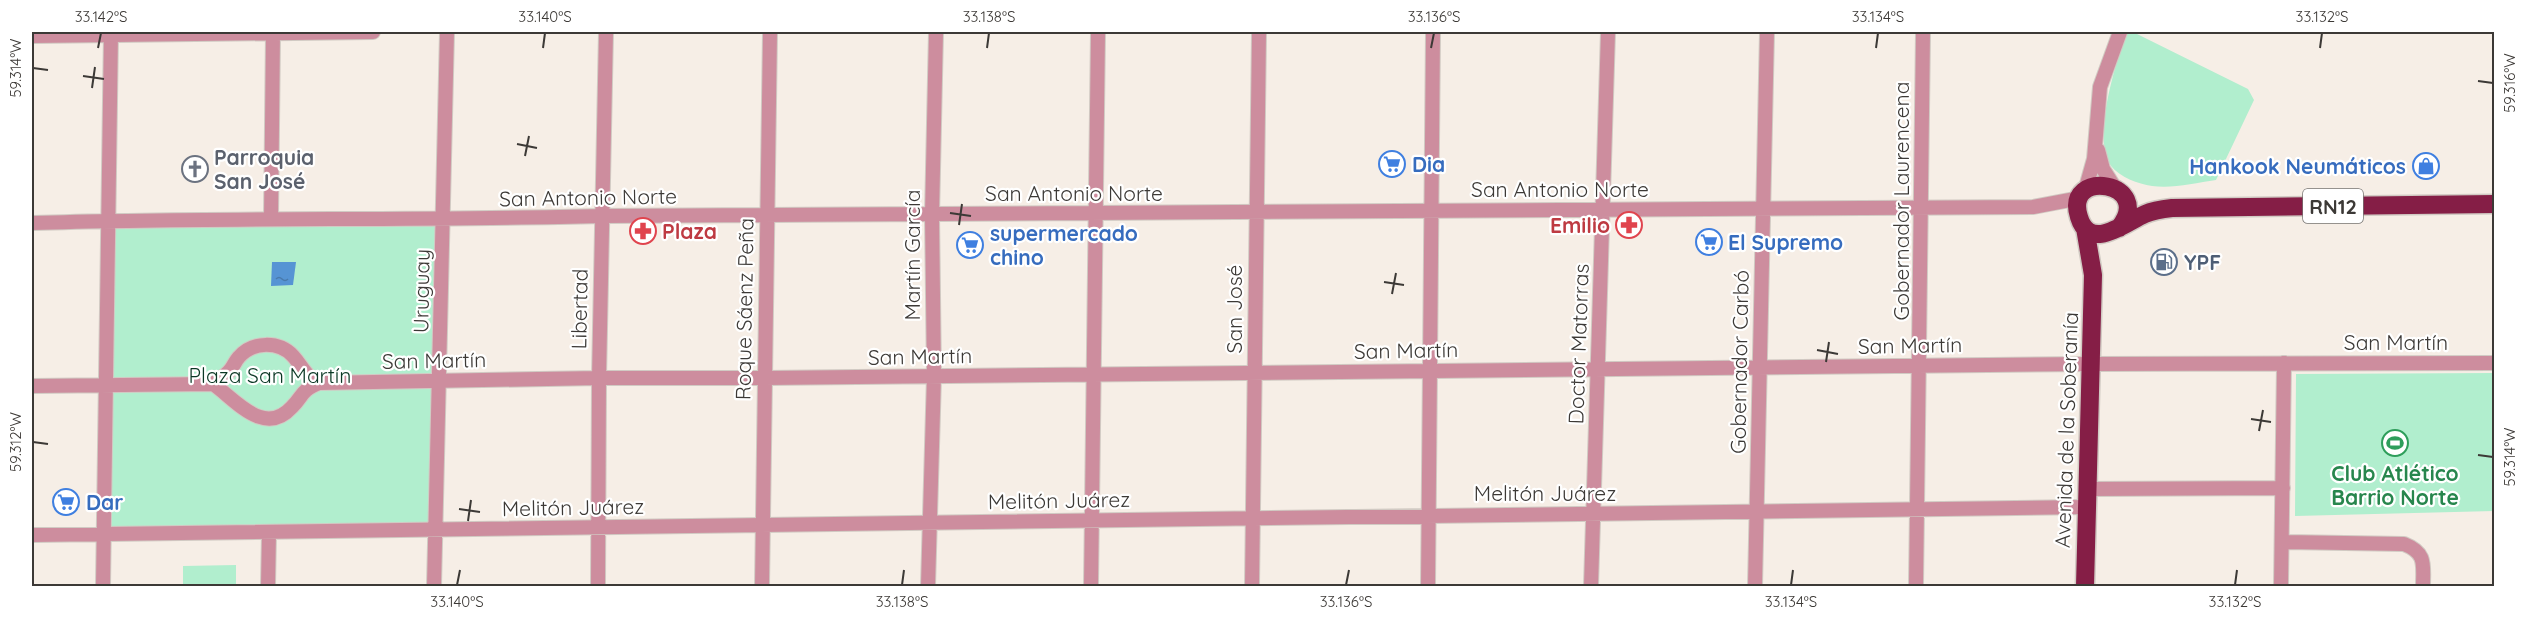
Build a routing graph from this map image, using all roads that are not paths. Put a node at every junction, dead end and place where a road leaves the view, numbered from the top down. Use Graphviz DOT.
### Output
graph roads {
  1 [pos="373,32"];
  2 [pos="447,32"];
  3 [pos="606,32"];
  4 [pos="770,32"];
  5 [pos="936,32"];
  6 [pos="1098,32"];
  7 [pos="1259,32"];
  8 [pos="1433,32"];
  9 [pos="1608,32"];
  10 [pos="1767,32"];
  11 [pos="1923,32"];
  12 [pos="2120,32"];
  13 [pos="111,33"];
  14 [pos="273,33"];
  15 [pos="32,36"];
  16 [pos="2095,124"];
  17 [pos="2118,191"];
  18 [pos="2083,194"];
  19 [pos="2494,204"];
  20 [pos="1922,207"];
  21 [pos="1764,208"];
  22 [pos="2172,208"];
  23 [pos="1603,210"];
  24 [pos="1431,211"];
  25 [pos="1255,212"];
  26 [pos="1096,214"];
  27 [pos="932,215"];
  28 [pos="601,216"];
  29 [pos="766,216"];
  30 [pos="271,219"];
  31 [pos="109,220"];
  32 [pos="443,220"];
  33 [pos="32,223"];
  34 [pos="2085,228"];
  35 [pos="2116,230"];
  36 [pos="2093,275"];
  37 [pos="2284,363"];
  38 [pos="2494,363"];
  39 [pos="2090,364"];
  40 [pos="1920,366"];
  41 [pos="1761,368"];
  42 [pos="1599,369"];
  43 [pos="1431,371"];
  44 [pos="1255,373"];
  45 [pos="1094,375"];
  46 [pos="934,376"];
  47 [pos="599,378"];
  48 [pos="765,378"];
  49 [pos="440,382"];
  50 [pos="319,383"];
  51 [pos="213,384"];
  52 [pos="106,385"];
  53 [pos="32,386"];
  54 [pos="2283,488"];
  55 [pos="2087,489"];
  56 [pos="2086,507"];
  57 [pos="1917,510"];
  58 [pos="1756,512"];
  59 [pos="1593,514"];
  60 [pos="1430,515"];
  61 [pos="1252,519"];
  62 [pos="1092,521"];
  63 [pos="930,523"];
  64 [pos="763,525"];
  65 [pos="598,528"];
  66 [pos="436,530"];
  67 [pos="268,532"];
  68 [pos="104,534"];
  69 [pos="32,535"];
  70 [pos="2283,542"];
  71 [pos="103,586"];
  72 [pos="268,586"];
  73 [pos="434,586"];
  74 [pos="598,586"];
  75 [pos="762,586"];
  76 [pos="928,586"];
  77 [pos="1091,586"];
  78 [pos="1252,586"];
  79 [pos="1428,586"];
  80 [pos="1591,586"];
  81 [pos="1755,586"];
  82 [pos="1916,586"];
  83 [pos="2085,586"];
  84 [pos="2281,586"];
  85 [pos="2422,586"];
  1 -- 14 [label="street"];
  2 -- 32 [label="street, Uruguay"];
  3 -- 28 [label="street, Libertad"];
  4 -- 29 [label="street, Roque Sáenz Peña"];
  5 -- 27 [label="street, Martín García"];
  6 -- 26 [label="street"];
  7 -- 25 [label="street, San José"];
  8 -- 24 [label="street"];
  9 -- 23 [label="street, Doctor Matorras"];
  10 -- 21 [label="street, Gobernador Carbó"];
  11 -- 20 [label="street, Gobernador Laurencena"];
  12 -- 16 [label="street"];
  13 -- 14 [label="street"];
  13 -- 15 [label="street"];
  13 -- 31 [label="street"];
  14 -- 30 [label="street"];
  16 -- 17 [label="street"];
  16 -- 18 [label="street"];
  17 -- 18 [label="highway, RN12"];
  17 -- 22 [label="highway, RN12"];
  17 -- 35 [label="highway"];
  18 -- 20 [label="street, San Antonio Norte"];
  18 -- 34 [label="highway"];
  19 -- 22 [label="highway, RN12"];
  20 -- 21 [label="street, San Antonio Norte"];
  20 -- 40 [label="street, Gobernador Laurencena"];
  21 -- 23 [label="street, San Antonio Norte"];
  21 -- 41 [label="street, Gobernador Carbó"];
  22 -- 35 [label="highway, RN12"];
  23 -- 24 [label="street, San Antonio Norte"];
  23 -- 42 [label="street, Doctor Matorras"];
  24 -- 25 [label="street, San Antonio Norte"];
  24 -- 43 [label="street"];
  25 -- 26 [label="street, San Antonio Norte"];
  25 -- 44 [label="street, San José"];
  26 -- 27 [label="street, San Antonio Norte"];
  26 -- 45 [label="street"];
  27 -- 29 [label="street, San Antonio Norte"];
  27 -- 46 [label="street, Martín García"];
  28 -- 29 [label="street, San Antonio Norte"];
  28 -- 32 [label="street, San Antonio Norte"];
  28 -- 47 [label="street, Libertad"];
  29 -- 48 [label="street, Roque Sáenz Peña"];
  30 -- 31 [label="street, San Antonio Norte"];
  30 -- 32 [label="street, San Antonio Norte"];
  31 -- 33 [label="street, San Antonio Norte"];
  31 -- 52 [label="street"];
  32 -- 49 [label="street, Uruguay"];
  34 -- 35 [label="highway"];
  34 -- 36 [label="highway, Avenida de la Soberanía"];
  35 -- 36 [label="highway, Avenida de la Soberanía"];
  36 -- 39 [label="highway, Avenida de la Soberanía"];
  37 -- 38 [label="street, San Martín"];
  37 -- 39 [label="street, San Martín"];
  37 -- 54 [label="street"];
  39 -- 40 [label="street, San Martín"];
  39 -- 55 [label="highway, Avenida de la Soberanía"];
  40 -- 41 [label="street, San Martín"];
  40 -- 57 [label="street, Gobernador Laurencena"];
  41 -- 42 [label="street, San Martín"];
  41 -- 58 [label="street, Gobernador Carbó"];
  42 -- 43 [label="street, San Martín"];
  42 -- 59 [label="street, Doctor Matorras"];
  43 -- 44 [label="street, San Martín"];
  43 -- 60 [label="street"];
  44 -- 45 [label="street, San Martín"];
  44 -- 61 [label="street, San José"];
  45 -- 46 [label="street, San Martín"];
  45 -- 62 [label="street"];
  46 -- 48 [label="street, San Martín"];
  46 -- 63 [label="street, Martín García"];
  47 -- 48 [label="street, San Martín"];
  47 -- 49 [label="street, San Martín"];
  47 -- 65 [label="street, Libertad"];
  48 -- 64 [label="street, Roque Sáenz Peña"];
  49 -- 50 [label="street, San Martín"];
  49 -- 66 [label="street, Uruguay"];
  50 -- 51 [label="street"];
  50 -- 51 [label="street"];
  51 -- 52 [label="street"];
  52 -- 53 [label="street"];
  52 -- 68 [label="street"];
  54 -- 55 [label="street"];
  54 -- 70 [label="street"];
  55 -- 56 [label="highway, Avenida de la Soberanía"];
  56 -- 57 [label="street, Melitón Juárez"];
  56 -- 83 [label="highway, Avenida de la Soberanía"];
  57 -- 58 [label="street, Melitón Juárez"];
  57 -- 82 [label="street, Gobernador Laurencena"];
  58 -- 59 [label="street, Melitón Juárez"];
  58 -- 81 [label="street, Gobernador Carbó"];
  59 -- 60 [label="street, Melitón Juárez"];
  59 -- 80 [label="street, Doctor Matorras"];
  60 -- 61 [label="street, Melitón Juárez"];
  60 -- 79 [label="street"];
  61 -- 62 [label="street, Melitón Juárez"];
  61 -- 78 [label="street, San José"];
  62 -- 63 [label="street, Melitón Juárez"];
  62 -- 77 [label="street"];
  63 -- 64 [label="street, Melitón Juárez"];
  63 -- 76 [label="street, Martín García"];
  64 -- 65 [label="street, Melitón Juárez"];
  64 -- 75 [label="street, Roque Sáenz Peña"];
  65 -- 66 [label="street, Melitón Juárez"];
  65 -- 74 [label="street, Libertad"];
  66 -- 67 [label="street, Melitón Juárez"];
  66 -- 73 [label="street, Uruguay"];
  67 -- 68 [label="street, Melitón Juárez"];
  67 -- 72 [label="street"];
  68 -- 69 [label="street, Melitón Juárez"];
  68 -- 71 [label="street"];
  70 -- 84 [label="street"];
  70 -- 85 [label="street"];
}
